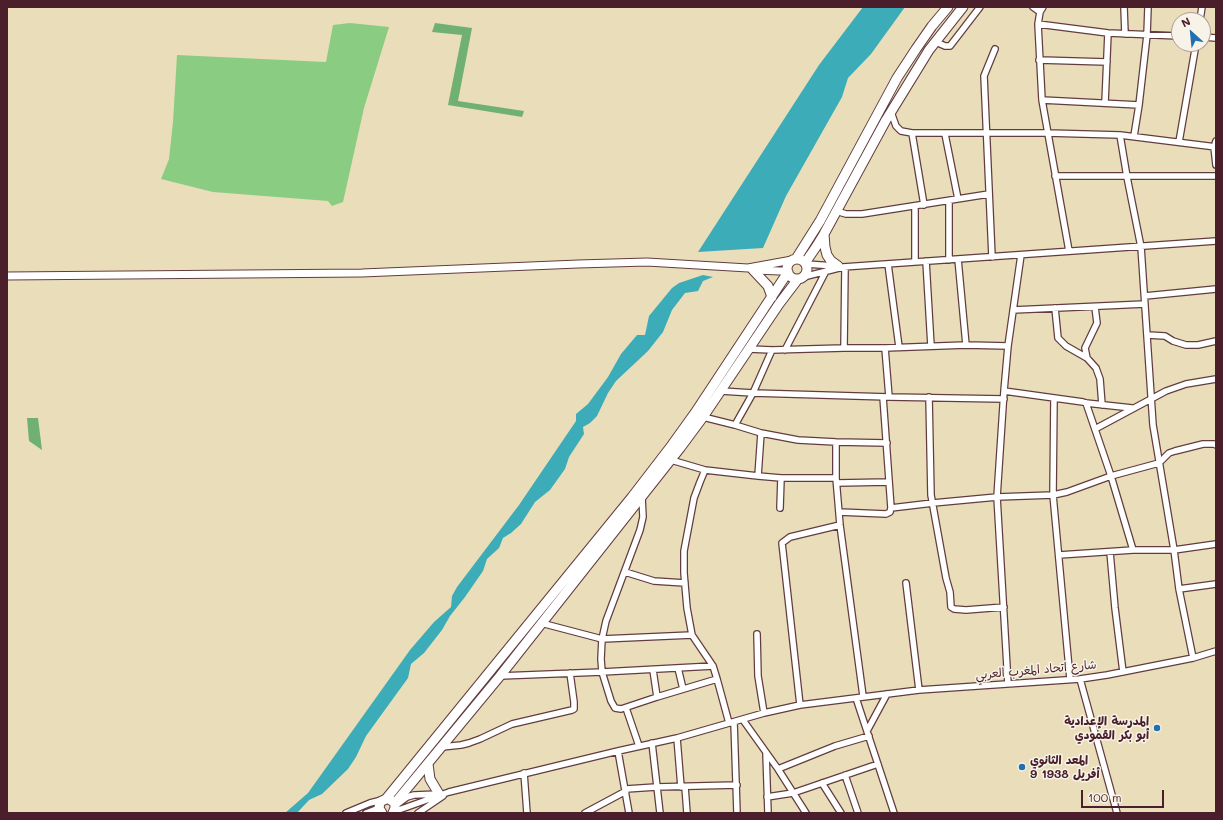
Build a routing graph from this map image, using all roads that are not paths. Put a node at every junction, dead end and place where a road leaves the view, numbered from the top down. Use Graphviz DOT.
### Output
graph roads {
  1 [pos="948,7"];
  2 [pos="963,7"];
  3 [pos="980,7"];
  4 [pos="1033,7"];
  5 [pos="1124,7"];
  6 [pos="1148,7"];
  7 [pos="1041,10"];
  8 [pos="1038,24"];
  9 [pos="1108,33"];
  10 [pos="1125,34"];
  11 [pos="1147,35"];
  12 [pos="1171,36"];
  13 [pos="936,42"];
  14 [pos="995,49"];
  15 [pos="1195,52"];
  16 [pos="1039,60"];
  17 [pos="1107,62"];
  18 [pos="1042,100"];
  19 [pos="1105,103"];
  20 [pos="1139,105"];
  21 [pos="891,112"];
  22 [pos="912,133"];
  23 [pos="987,133"];
  24 [pos="1047,133"];
  25 [pos="944,134"];
  26 [pos="1120,135"];
  27 [pos="1134,136"];
  28 [pos="1179,142"];
  29 [pos="1215,145"];
  30 [pos="1216,165"];
  31 [pos="1055,176"];
  32 [pos="1216,176"];
  33 [pos="1127,177"];
  34 [pos="989,194"];
  35 [pos="958,199"];
  36 [pos="949,201"];
  37 [pos="924,205"];
  38 [pos="915,206"];
  39 [pos="836,211"];
  40 [pos="824,234"];
  41 [pos="1216,241"];
  42 [pos="1141,247"];
  43 [pos="1069,252"];
  44 [pos="1021,255"];
  45 [pos="992,257"];
  46 [pos="958,259"];
  47 [pos="794,260"];
  48 [pos="948,260"];
  49 [pos="926,261"];
  50 [pos="915,262"];
  51 [pos="805,263"];
  52 [pos="888,264"];
  53 [pos="842,267"];
  54 [pos="750,269"];
  55 [pos="787,271"];
  56 [pos="826,271"];
  57 [pos="7,276"];
  58 [pos="801,278"];
  59 [pos="1216,289"];
  60 [pos="1144,296"];
  61 [pos="772,297"];
  62 [pos="1145,304"];
  63 [pos="1095,306"];
  64 [pos="1055,308"];
  65 [pos="1013,310"];
  66 [pos="1147,335"];
  67 [pos="1216,341"];
  68 [pos="966,345"];
  69 [pos="931,346"];
  70 [pos="1008,346"];
  71 [pos="899,347"];
  72 [pos="844,348"];
  73 [pos="885,348"];
  74 [pos="749,350"];
  75 [pos="772,350"];
  76 [pos="785,350"];
  77 [pos="1086,358"];
  78 [pos="1216,379"];
  79 [pos="721,391"];
  80 [pos="1004,391"];
  81 [pos="753,393"];
  82 [pos="886,397"];
  83 [pos="929,397"];
  84 [pos="1054,398"];
  85 [pos="1152,398"];
  86 [pos="1004,399"];
  87 [pos="1086,404"];
  88 [pos="1102,405"];
  89 [pos="1134,408"];
  90 [pos="703,417"];
  91 [pos="735,425"];
  92 [pos="1095,429"];
  93 [pos="761,433"];
  94 [pos="836,442"];
  95 [pos="887,443"];
  96 [pos="1216,445"];
  97 [pos="671,460"];
  98 [pos="1159,463"];
  99 [pos="705,470"];
  100 [pos="758,476"];
  101 [pos="1111,476"];
  102 [pos="781,478"];
  103 [pos="837,480"];
  104 [pos="889,482"];
  105 [pos="1053,495"];
  106 [pos="642,496"];
  107 [pos="998,498"];
  108 [pos="933,503"];
  109 [pos="780,508"];
  110 [pos="891,508"];
  111 [pos="839,512"];
  112 [pos="840,525"];
  113 [pos="1216,544"];
  114 [pos="1133,550"];
  115 [pos="1174,550"];
  116 [pos="1110,552"];
  117 [pos="1060,555"];
  118 [pos="625,572"];
  119 [pos="685,583"];
  120 [pos="906,583"];
  121 [pos="1216,584"];
  122 [pos="1179,589"];
  123 [pos="1004,607"];
  124 [pos="541,623"];
  125 [pos="757,634"];
  126 [pos="692,635"];
  127 [pos="602,639"];
  128 [pos="1216,651"];
  129 [pos="1193,658"];
  130 [pos="712,666"];
  131 [pos="678,668"];
  132 [pos="653,670"];
  133 [pos="602,672"];
  134 [pos="1123,672"];
  135 [pos="570,673"];
  136 [pos="500,676"];
  137 [pos="717,679"];
  138 [pos="1070,679"];
  139 [pos="1080,679"];
  140 [pos="1008,684"];
  141 [pos="683,689"];
  142 [pos="919,690"];
  143 [pos="887,694"];
  144 [pos="863,696"];
  145 [pos="657,697"];
  146 [pos="856,698"];
  147 [pos="800,705"];
  148 [pos="626,708"];
  149 [pos="764,713"];
  150 [pos="742,720"];
  151 [pos="732,722"];
  152 [pos="868,733"];
  153 [pos="677,738"];
  154 [pos="652,743"];
  155 [pos="639,746"];
  156 [pos="442,747"];
  157 [pos="618,750"];
  158 [pos="766,753"];
  159 [pos="428,764"];
  160 [pos="878,764"];
  161 [pos="778,769"];
  162 [pos="524,773"];
  163 [pos="845,775"];
  164 [pos="822,783"];
  165 [pos="683,786"];
  166 [pos="737,786"];
  167 [pos="656,787"];
  168 [pos="626,790"];
  169 [pos="449,792"];
  170 [pos="793,793"];
  171 [pos="440,794"];
  172 [pos="767,797"];
  173 [pos="381,807"];
  174 [pos="394,809"];
  175 [pos="593,811"];
  176 [pos="346,813"];
  177 [pos="366,813"];
  178 [pos="418,813"];
  179 [pos="527,813"];
  180 [pos="585,813"];
  181 [pos="629,813"];
  182 [pos="660,813"];
  183 [pos="687,813"];
  184 [pos="737,813"];
  185 [pos="768,813"];
  186 [pos="806,813"];
  187 [pos="841,813"];
  188 [pos="858,813"];
  189 [pos="894,813"];
  190 [pos="1117,813"];
  1 -- 47 [label="main road"];
  2 -- 13 [label="main road"];
  3 -- 13 [label="street"];
  4 -- 7 [label="street"];
  5 -- 10 [label="street"];
  6 -- 11 [label="street"];
  7 -- 8 [label="street"];
  8 -- 9 [label="street"];
  8 -- 16 [label="street"];
  9 -- 10 [label="street"];
  9 -- 17 [label="street"];
  10 -- 11 [label="street"];
  11 -- 12 [label="street"];
  11 -- 20 [label="street"];
  13 -- 21 [label="main road"];
  14 -- 23 [label="street"];
  15 -- 28 [label="street"];
  16 -- 17 [label="street"];
  16 -- 18 [label="street"];
  17 -- 19 [label="street"];
  18 -- 19 [label="street"];
  18 -- 24 [label="street"];
  19 -- 20 [label="street"];
  20 -- 27 [label="street"];
  21 -- 22 [label="street"];
  21 -- 39 [label="main road"];
  22 -- 25 [label="street"];
  22 -- 37 [label="street"];
  23 -- 24 [label="street"];
  23 -- 25 [label="street"];
  23 -- 34 [label="street"];
  24 -- 26 [label="street"];
  24 -- 31 [label="street"];
  25 -- 35 [label="street"];
  26 -- 27 [label="street"];
  26 -- 33 [label="street"];
  27 -- 28 [label="street"];
  28 -- 29 [label="street"];
  29 -- 30 [label="street"];
  31 -- 33 [label="street"];
  31 -- 43 [label="street"];
  32 -- 33 [label="street"];
  33 -- 42 [label="street"];
  34 -- 35 [label="street"];
  34 -- 45 [label="street"];
  35 -- 36 [label="street"];
  36 -- 37 [label="street"];
  36 -- 48 [label="street"];
  37 -- 38 [label="street"];
  38 -- 39 [label="street"];
  38 -- 50 [label="street"];
  39 -- 40 [label="main road"];
  40 -- 51 [label="main road"];
  40 -- 53 [label="main road"];
  41 -- 42 [label="street"];
  42 -- 43 [label="street"];
  42 -- 60 [label="street"];
  43 -- 44 [label="street"];
  44 -- 45 [label="street"];
  44 -- 65 [label="street"];
  45 -- 46 [label="street"];
  46 -- 48 [label="street"];
  46 -- 68 [label="street"];
  47 -- 51 [label="main road"];
  47 -- 54 [label="street"];
  47 -- 55 [label="main road"];
  48 -- 49 [label="street"];
  49 -- 50 [label="street"];
  49 -- 69 [label="street"];
  50 -- 52 [label="street"];
  51 -- 53 [label="street"];
  51 -- 58 [label="main road"];
  52 -- 53 [label="street"];
  52 -- 71 [label="street"];
  53 -- 56 [label="street"];
  53 -- 72 [label="street"];
  54 -- 55 [label="street"];
  54 -- 57 [label="street"];
  54 -- 61 [label="main road"];
  55 -- 58 [label="main road"];
  55 -- 61 [label="main road"];
  56 -- 58 [label="street"];
  56 -- 76 [label="street"];
  58 -- 74 [label="main road"];
  59 -- 60 [label="street"];
  60 -- 62 [label="street"];
  61 -- 173 [label="main road"];
  62 -- 63 [label="street"];
  62 -- 66 [label="street"];
  63 -- 64 [label="street"];
  63 -- 77 [label="street"];
  64 -- 65 [label="street"];
  64 -- 77 [label="street"];
  65 -- 70 [label="street"];
  66 -- 67 [label="street"];
  66 -- 85 [label="street"];
  68 -- 69 [label="street"];
  68 -- 70 [label="street"];
  69 -- 71 [label="street"];
  70 -- 80 [label="street"];
  71 -- 73 [label="street"];
  72 -- 73 [label="street"];
  72 -- 76 [label="street"];
  73 -- 82 [label="street"];
  74 -- 75 [label="street"];
  74 -- 79 [label="main road"];
  75 -- 76 [label="street"];
  75 -- 81 [label="street"];
  77 -- 88 [label="street"];
  78 -- 85 [label="street"];
  79 -- 81 [label="street"];
  79 -- 90 [label="main road"];
  80 -- 84 [label="street"];
  80 -- 86 [label="street"];
  81 -- 82 [label="street"];
  81 -- 91 [label="street"];
  82 -- 83 [label="street"];
  82 -- 95 [label="street"];
  83 -- 86 [label="street"];
  83 -- 108 [label="street"];
  84 -- 87 [label="street"];
  84 -- 105 [label="street"];
  85 -- 89 [label="street"];
  85 -- 98 [label="street"];
  86 -- 107 [label="street"];
  87 -- 88 [label="street"];
  87 -- 92 [label="street"];
  88 -- 89 [label="street"];
  89 -- 92 [label="street"];
  90 -- 91 [label="street"];
  90 -- 97 [label="main road"];
  91 -- 93 [label="street"];
  92 -- 101 [label="street"];
  93 -- 94 [label="street"];
  93 -- 100 [label="street"];
  94 -- 95 [label="street"];
  94 -- 103 [label="street"];
  95 -- 104 [label="street"];
  96 -- 98 [label="street"];
  97 -- 99 [label="street"];
  97 -- 106 [label="main road"];
  98 -- 101 [label="street"];
  98 -- 115 [label="street"];
  99 -- 100 [label="street"];
  99 -- 119 [label="street"];
  100 -- 102 [label="street"];
  101 -- 105 [label="street"];
  101 -- 114 [label="street"];
  102 -- 103 [label="street"];
  102 -- 109 [label="street"];
  103 -- 104 [label="street"];
  103 -- 111 [label="street"];
  104 -- 110 [label="street"];
  105 -- 107 [label="street"];
  105 -- 117 [label="street"];
  106 -- 118 [label="street"];
  106 -- 124 [label="main road"];
  107 -- 108 [label="street"];
  107 -- 123 [label="street"];
  108 -- 110 [label="street"];
  108 -- 123 [label="street"];
  110 -- 111 [label="street"];
  111 -- 112 [label="street"];
  112 -- 144 [label="street"];
  112 -- 147 [label="street"];
  113 -- 115 [label="street"];
  114 -- 115 [label="street"];
  114 -- 116 [label="street"];
  115 -- 122 [label="street"];
  116 -- 117 [label="street"];
  116 -- 134 [label="street"];
  117 -- 138 [label="street"];
  118 -- 119 [label="street"];
  118 -- 127 [label="street"];
  119 -- 126 [label="street"];
  120 -- 142 [label="street"];
  121 -- 122 [label="street"];
  122 -- 129 [label="street"];
  123 -- 140 [label="street"];
  124 -- 127 [label="street"];
  124 -- 136 [label="main road"];
  125 -- 149 [label="street"];
  126 -- 127 [label="street"];
  126 -- 130 [label="street"];
  127 -- 133 [label="street"];
  128 -- 129 [label="street, شارع اتحاد المغرب العربي"];
  129 -- 134 [label="street, شارع اتحاد المغرب العربي"];
  130 -- 131 [label="street"];
  130 -- 137 [label="street"];
  131 -- 132 [label="street"];
  131 -- 141 [label="street"];
  132 -- 133 [label="street"];
  132 -- 145 [label="street"];
  133 -- 135 [label="street"];
  133 -- 148 [label="street"];
  134 -- 139 [label="street, شارع اتحاد المغرب العربي"];
  135 -- 136 [label="street"];
  135 -- 156 [label="street"];
  136 -- 156 [label="main road"];
  137 -- 141 [label="street"];
  137 -- 151 [label="street"];
  138 -- 139 [label="street, شارع اتحاد المغرب العربي"];
  138 -- 140 [label="street, شارع اتحاد المغرب العربي"];
  139 -- 190 [label="street"];
  140 -- 142 [label="street, شارع اتحاد المغرب العربي"];
  141 -- 145 [label="street"];
  142 -- 143 [label="street, شارع اتحاد المغرب العربي"];
  143 -- 144 [label="street, شارع اتحاد المغرب العربي"];
  143 -- 152 [label="street"];
  144 -- 146 [label="street, شارع اتحاد المغرب العربي"];
  145 -- 148 [label="street"];
  146 -- 147 [label="street, شارع اتحاد المغرب العربي"];
  146 -- 152 [label="street"];
  147 -- 149 [label="street, شارع اتحاد المغرب العربي"];
  148 -- 155 [label="street"];
  149 -- 150 [label="street, شارع اتحاد المغرب العربي"];
  150 -- 151 [label="street, شارع اتحاد المغرب العربي"];
  150 -- 158 [label="street"];
  151 -- 153 [label="street, شارع اتحاد المغرب العربي"];
  151 -- 166 [label="street"];
  152 -- 160 [label="street"];
  152 -- 161 [label="street"];
  153 -- 154 [label="street, شارع اتحاد المغرب العربي"];
  153 -- 165 [label="street"];
  154 -- 155 [label="street, شارع اتحاد المغرب العربي"];
  154 -- 167 [label="street"];
  155 -- 157 [label="street, شارع اتحاد المغرب العربي"];
  156 -- 159 [label="main road"];
  157 -- 162 [label="street, شارع اتحاد المغرب العربي"];
  157 -- 168 [label="street"];
  158 -- 161 [label="street"];
  158 -- 172 [label="street"];
  159 -- 171 [label="main road"];
  159 -- 174 [label="main road"];
  160 -- 163 [label="street"];
  160 -- 189 [label="street"];
  161 -- 170 [label="street"];
  162 -- 169 [label="street, شارع اتحاد المغرب العربي"];
  162 -- 179 [label="street"];
  163 -- 164 [label="street"];
  163 -- 188 [label="street"];
  164 -- 170 [label="street"];
  164 -- 187 [label="street"];
  165 -- 166 [label="street"];
  165 -- 167 [label="street"];
  165 -- 183 [label="street"];
  166 -- 184 [label="street"];
  167 -- 168 [label="street"];
  167 -- 182 [label="street"];
  168 -- 175 [label="street"];
  168 -- 181 [label="street"];
  169 -- 171 [label="street, شارع اتحاد المغرب العربي"];
  169 -- 178 [label="street"];
  170 -- 172 [label="street"];
  170 -- 186 [label="street"];
  171 -- 174 [label="street"];
  171 -- 174 [label="street"];
  172 -- 185 [label="street"];
  173 -- 174 [label="main road"];
  173 -- 176 [label="street"];
  173 -- 177 [label="street"];
  175 -- 180 [label="street"];
}
